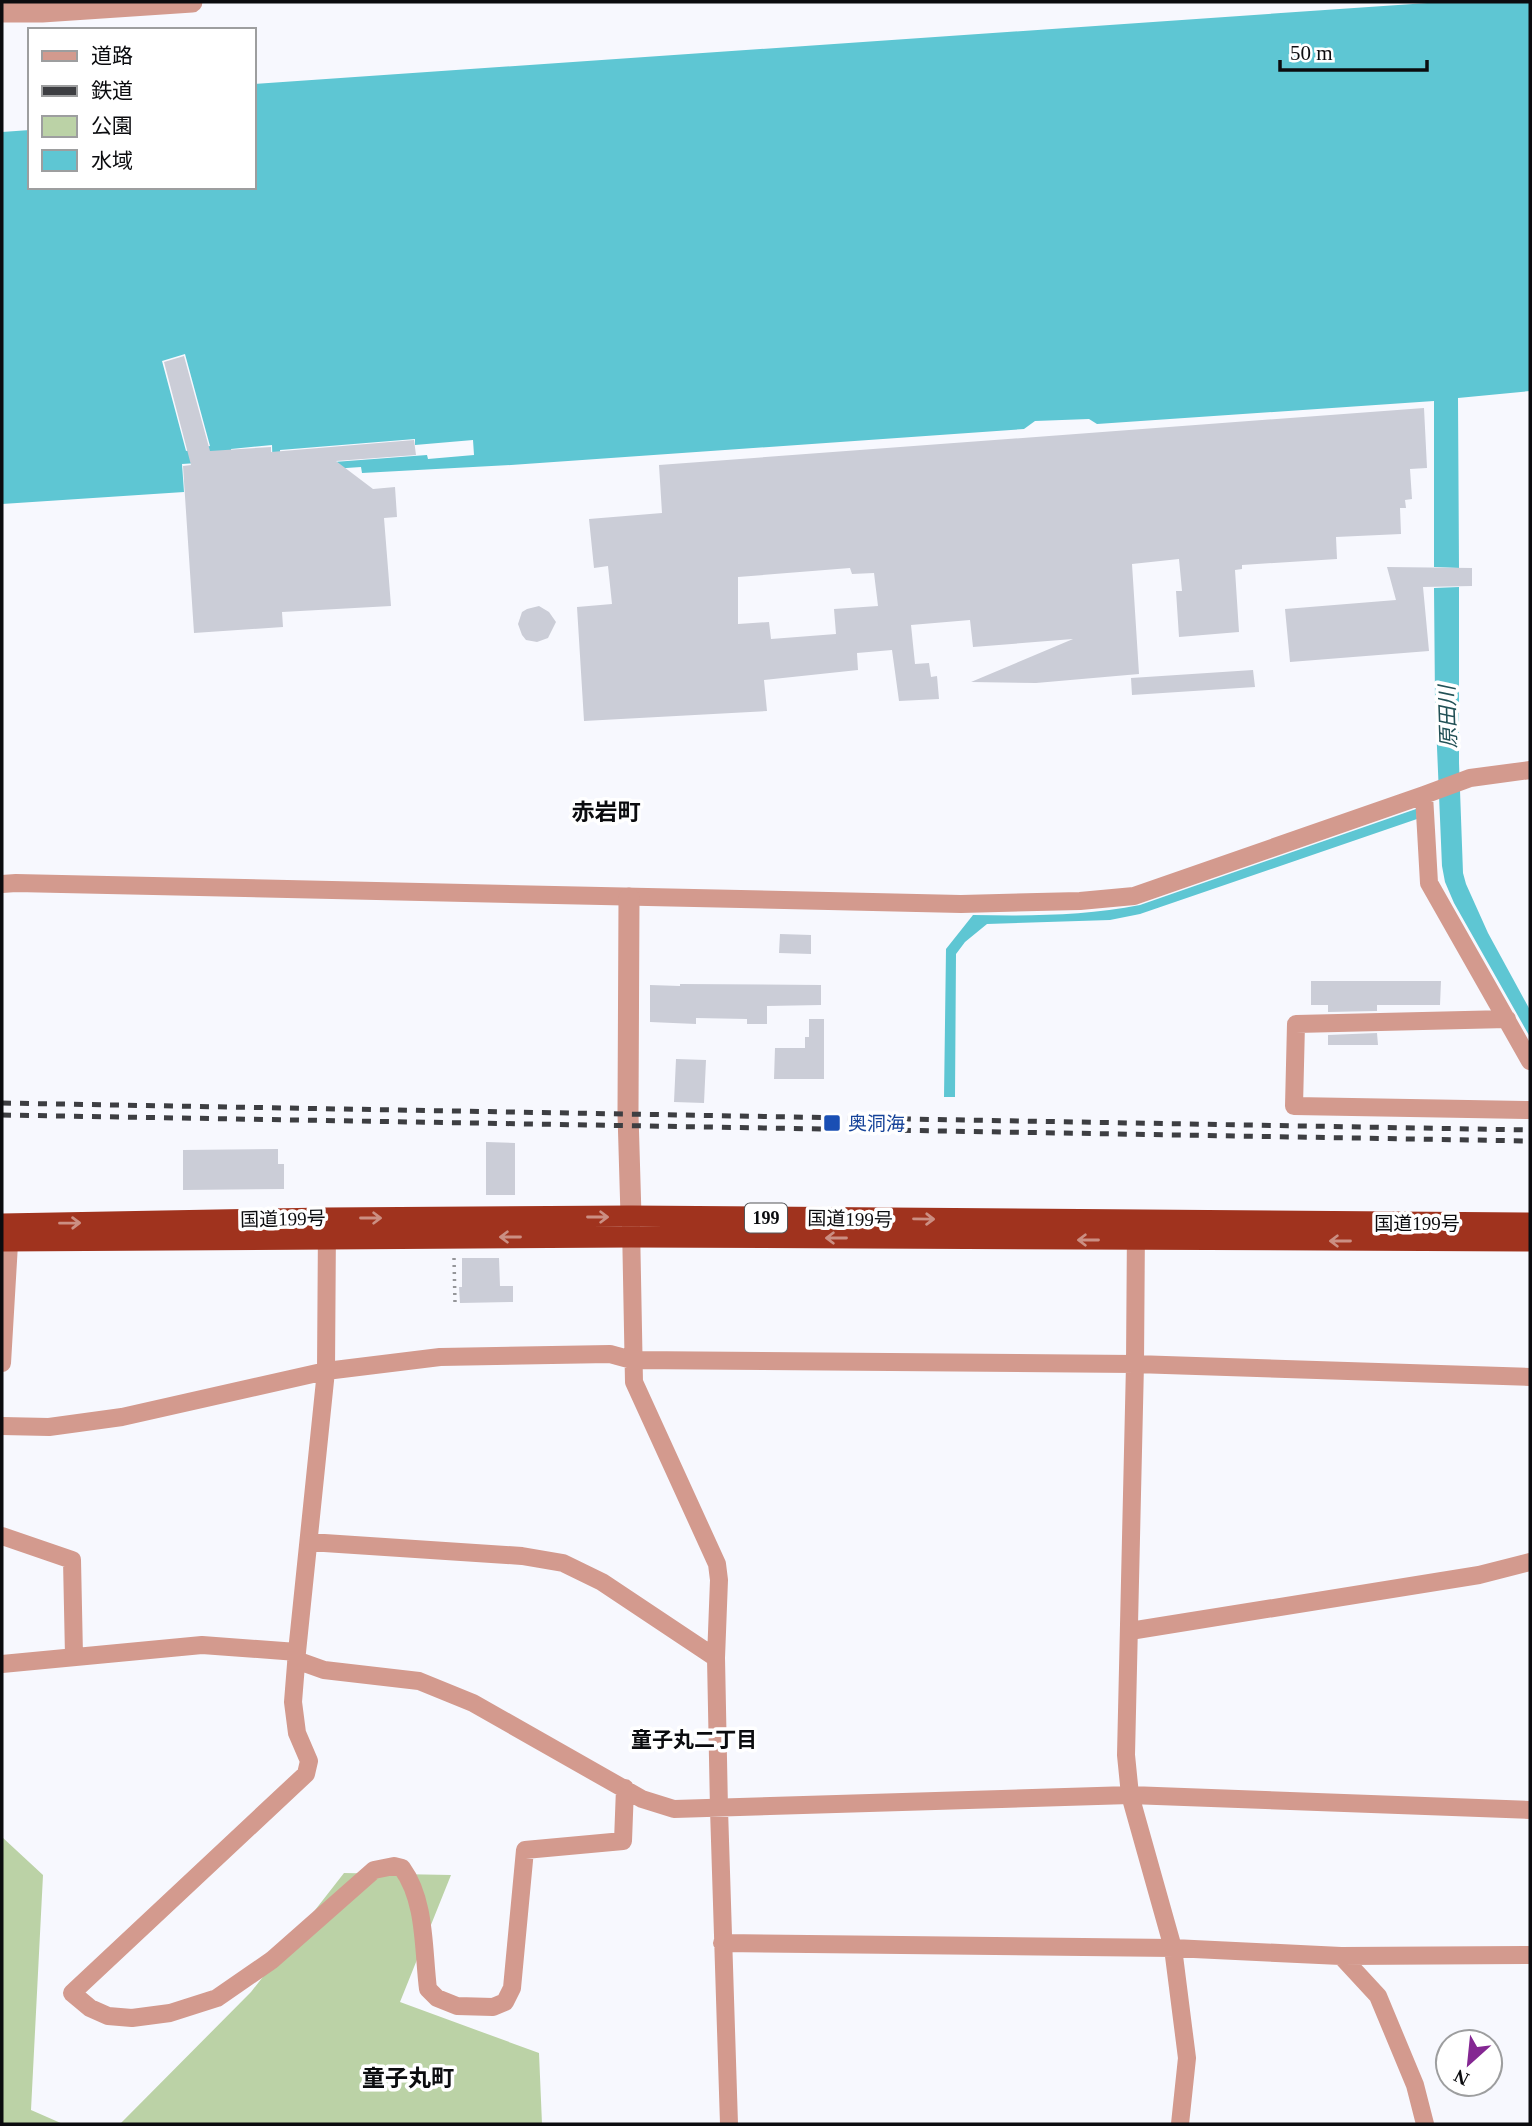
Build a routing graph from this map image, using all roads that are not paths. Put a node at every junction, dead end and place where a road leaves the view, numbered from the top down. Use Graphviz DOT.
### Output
graph roads {
  1 [pos="192,2"];
  2 [pos="2,12"];
  3 [pos="1530,770"];
  4 [pos="1424,795"];
  5 [pos="2,884"];
  6 [pos="629,898"];
  7 [pos="1507,1019"];
  8 [pos="1530,1060"];
  9 [pos="1530,1110"];
  10 [pos="1530,1223"];
  11 [pos="631,1227"];
  12 [pos="327,1228"];
  13 [pos="1137,1231"];
  14 [pos="5,1232"];
  15 [pos="1530,1241"];
  16 [pos="632,1360"];
  17 [pos="2,1363"];
  18 [pos="1135,1364"];
  19 [pos="326,1371"];
  20 [pos="1530,1377"];
  21 [pos="2,1426"];
  22 [pos="2,1536"];
  23 [pos="309,1542"];
  24 [pos="1530,1562"];
  25 [pos="1130,1631"];
  26 [pos="74,1656"];
  27 [pos="296,1656"];
  28 [pos="716,1658"];
  29 [pos="2,1664"];
  30 [pos="625,1788"];
  31 [pos="1130,1795"];
  32 [pos="719,1810"];
  33 [pos="1530,1810"];
  34 [pos="722,1943"];
  35 [pos="1173,1948"];
  36 [pos="1530,1955"];
  37 [pos="1341,1956"];
  38 [pos="729,2124"];
  39 [pos="1180,2124"];
  40 [pos="1425,2124"];
  1 -- 2 [label="street"];
  3 -- 4 [label="street"];
  4 -- 6 [label="street"];
  4 -- 7 [label="street"];
  5 -- 6 [label="street"];
  6 -- 11 [label="street"];
  7 -- 8 [label="street"];
  7 -- 9 [label="street"];
  10 -- 13 [label="highway, 国道199号 / 199"];
  11 -- 12 [label="highway, 国道199号 / 199"];
  11 -- 13 [label="highway, 国道199号 / 199"];
  11 -- 16 [label="street"];
  12 -- 14 [label="highway, 国道199号 / 199"];
  12 -- 19 [label="street"];
  15 -- 13 [label="highway, 国道199号 / 199, one-way"];
  13 -- 18 [label="street"];
  14 -- 17 [label="street"];
  16 -- 18 [label="street"];
  16 -- 19 [label="street"];
  16 -- 28 [label="street"];
  18 -- 20 [label="street"];
  18 -- 25 [label="street"];
  19 -- 21 [label="street"];
  19 -- 23 [label="street"];
  22 -- 26 [label="street"];
  23 -- 27 [label="street"];
  23 -- 28 [label="street"];
  24 -- 25 [label="street"];
  25 -- 31 [label="street"];
  26 -- 27 [label="street"];
  26 -- 29 [label="street"];
  27 -- 30 [label="street"];
  27 -- 30 [label="street"];
  28 -- 32 [label="street"];
  30 -- 32 [label="street"];
  31 -- 32 [label="street"];
  31 -- 33 [label="street"];
  31 -- 35 [label="street"];
  32 -- 34 [label="street"];
  34 -- 35 [label="street"];
  34 -- 38 [label="street"];
  35 -- 37 [label="street"];
  35 -- 39 [label="street"];
  36 -- 37 [label="street"];
  37 -- 40 [label="street"];
}
